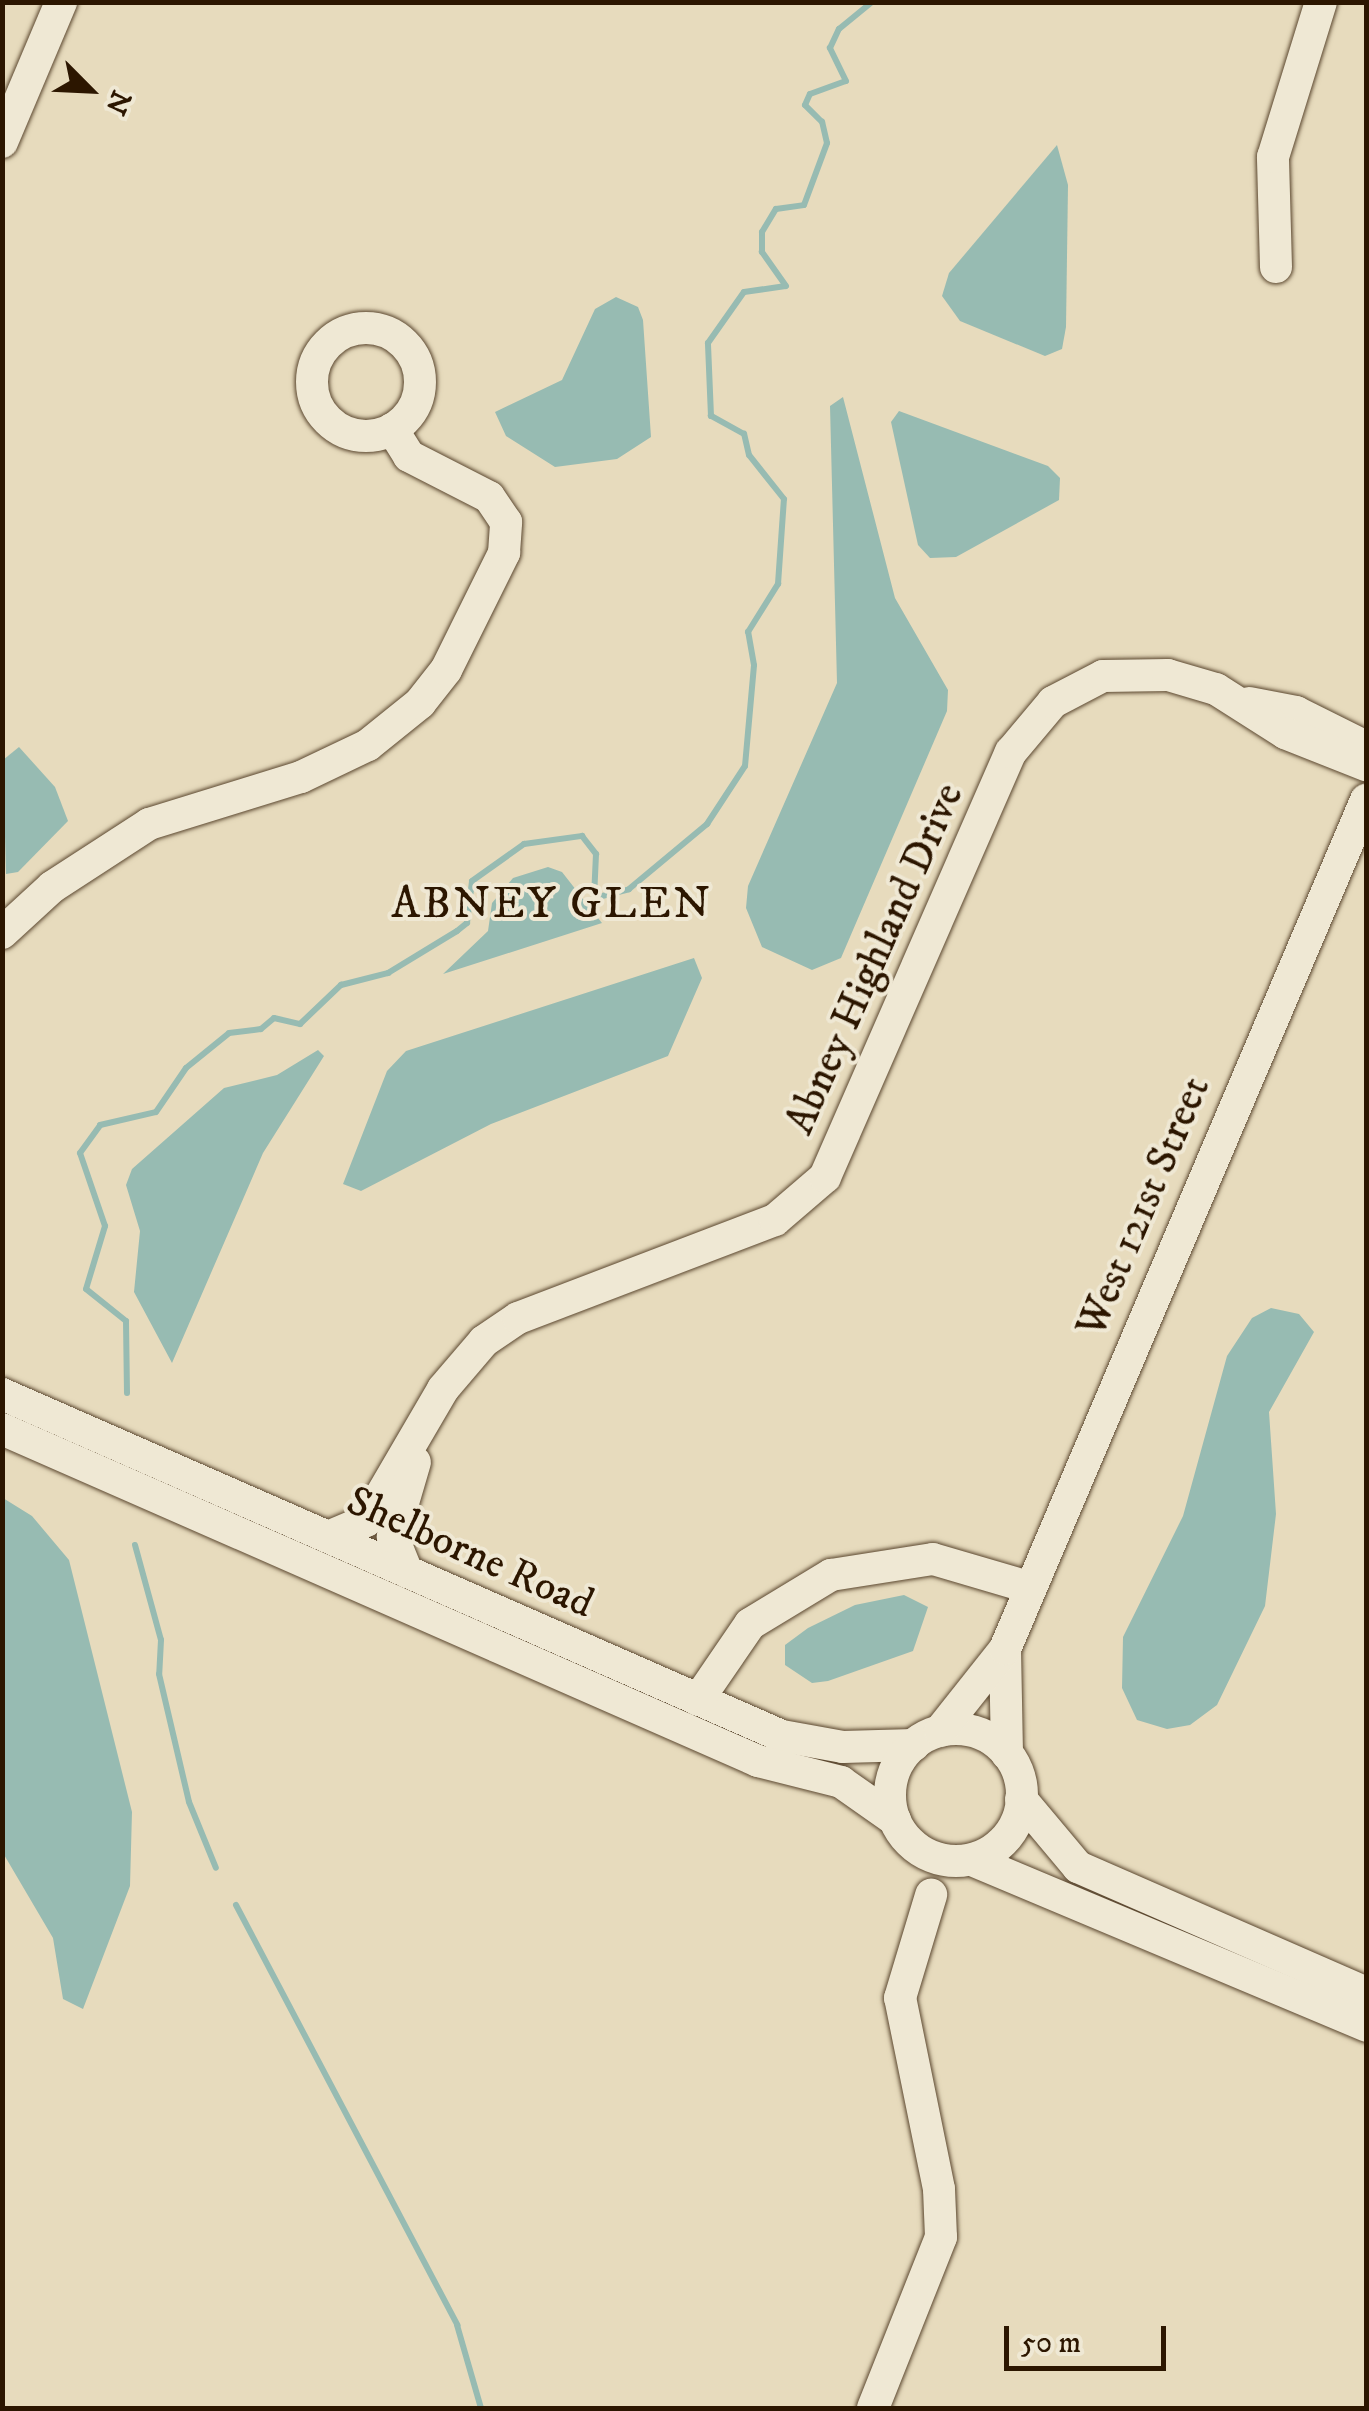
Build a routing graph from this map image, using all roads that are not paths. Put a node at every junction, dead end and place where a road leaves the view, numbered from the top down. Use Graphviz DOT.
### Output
graph roads {
  1 [pos="61,2"];
  2 [pos="1321,2"];
  3 [pos="2,142"];
  4 [pos="1276,268"];
  5 [pos="392,430"];
  6 [pos="1245,702"];
  7 [pos="1366,746"];
  8 [pos="1366,764"];
  9 [pos="1366,800"];
  10 [pos="2,934"];
  11 [pos="2,1394"];
  12 [pos="428,1414"];
  13 [pos="2,1429"];
  14 [pos="328,1537"];
  15 [pos="406,1572"];
  16 [pos="1028,1587"];
  17 [pos="1004,1649"];
  18 [pos="698,1700"];
  19 [pos="927,1738"];
  20 [pos="1007,1754"];
  21 [pos="1021,1798"];
  22 [pos="895,1820"];
  23 [pos="917,1849"];
  24 [pos="968,1860"];
  25 [pos="931,1895"];
  26 [pos="1366,1992"];
  27 [pos="1366,2026"];
  28 [pos="873,2408"];
  1 -- 3 [label="street"];
  2 -- 4 [label="street"];
  5 -- 10 [label="street"];
  6 -- 7 [label="street, Abney Highland Drive"];
  6 -- 8 [label="street, Abney Highland Drive"];
  6 -- 12 [label="street, Abney Highland Drive"];
  9 -- 16 [label="street, West 121st Street"];
  11 -- 14 [label="street, Shelborne Road"];
  12 -- 14 [label="street, Abney Highland Drive"];
  12 -- 15 [label="street, Abney Highland Drive"];
  13 -- 22 [label="street, Shelborne Road"];
  14 -- 15 [label="street, Shelborne Road"];
  15 -- 18 [label="street, Shelborne Road"];
  16 -- 17 [label="street, West 121st Street"];
  16 -- 18 [label="street"];
  17 -- 19 [label="street, West 121st Street"];
  17 -- 20 [label="street, West 121st Street"];
  18 -- 19 [label="street, Shelborne Road"];
  19 -- 20 [label="street"];
  19 -- 22 [label="street"];
  20 -- 21 [label="street"];
  21 -- 24 [label="street"];
  21 -- 26 [label="street"];
  22 -- 23 [label="street"];
  23 -- 24 [label="street"];
  23 -- 25 [label="street"];
  24 -- 25 [label="street"];
  24 -- 27 [label="street"];
  25 -- 28 [label="street"];
}
